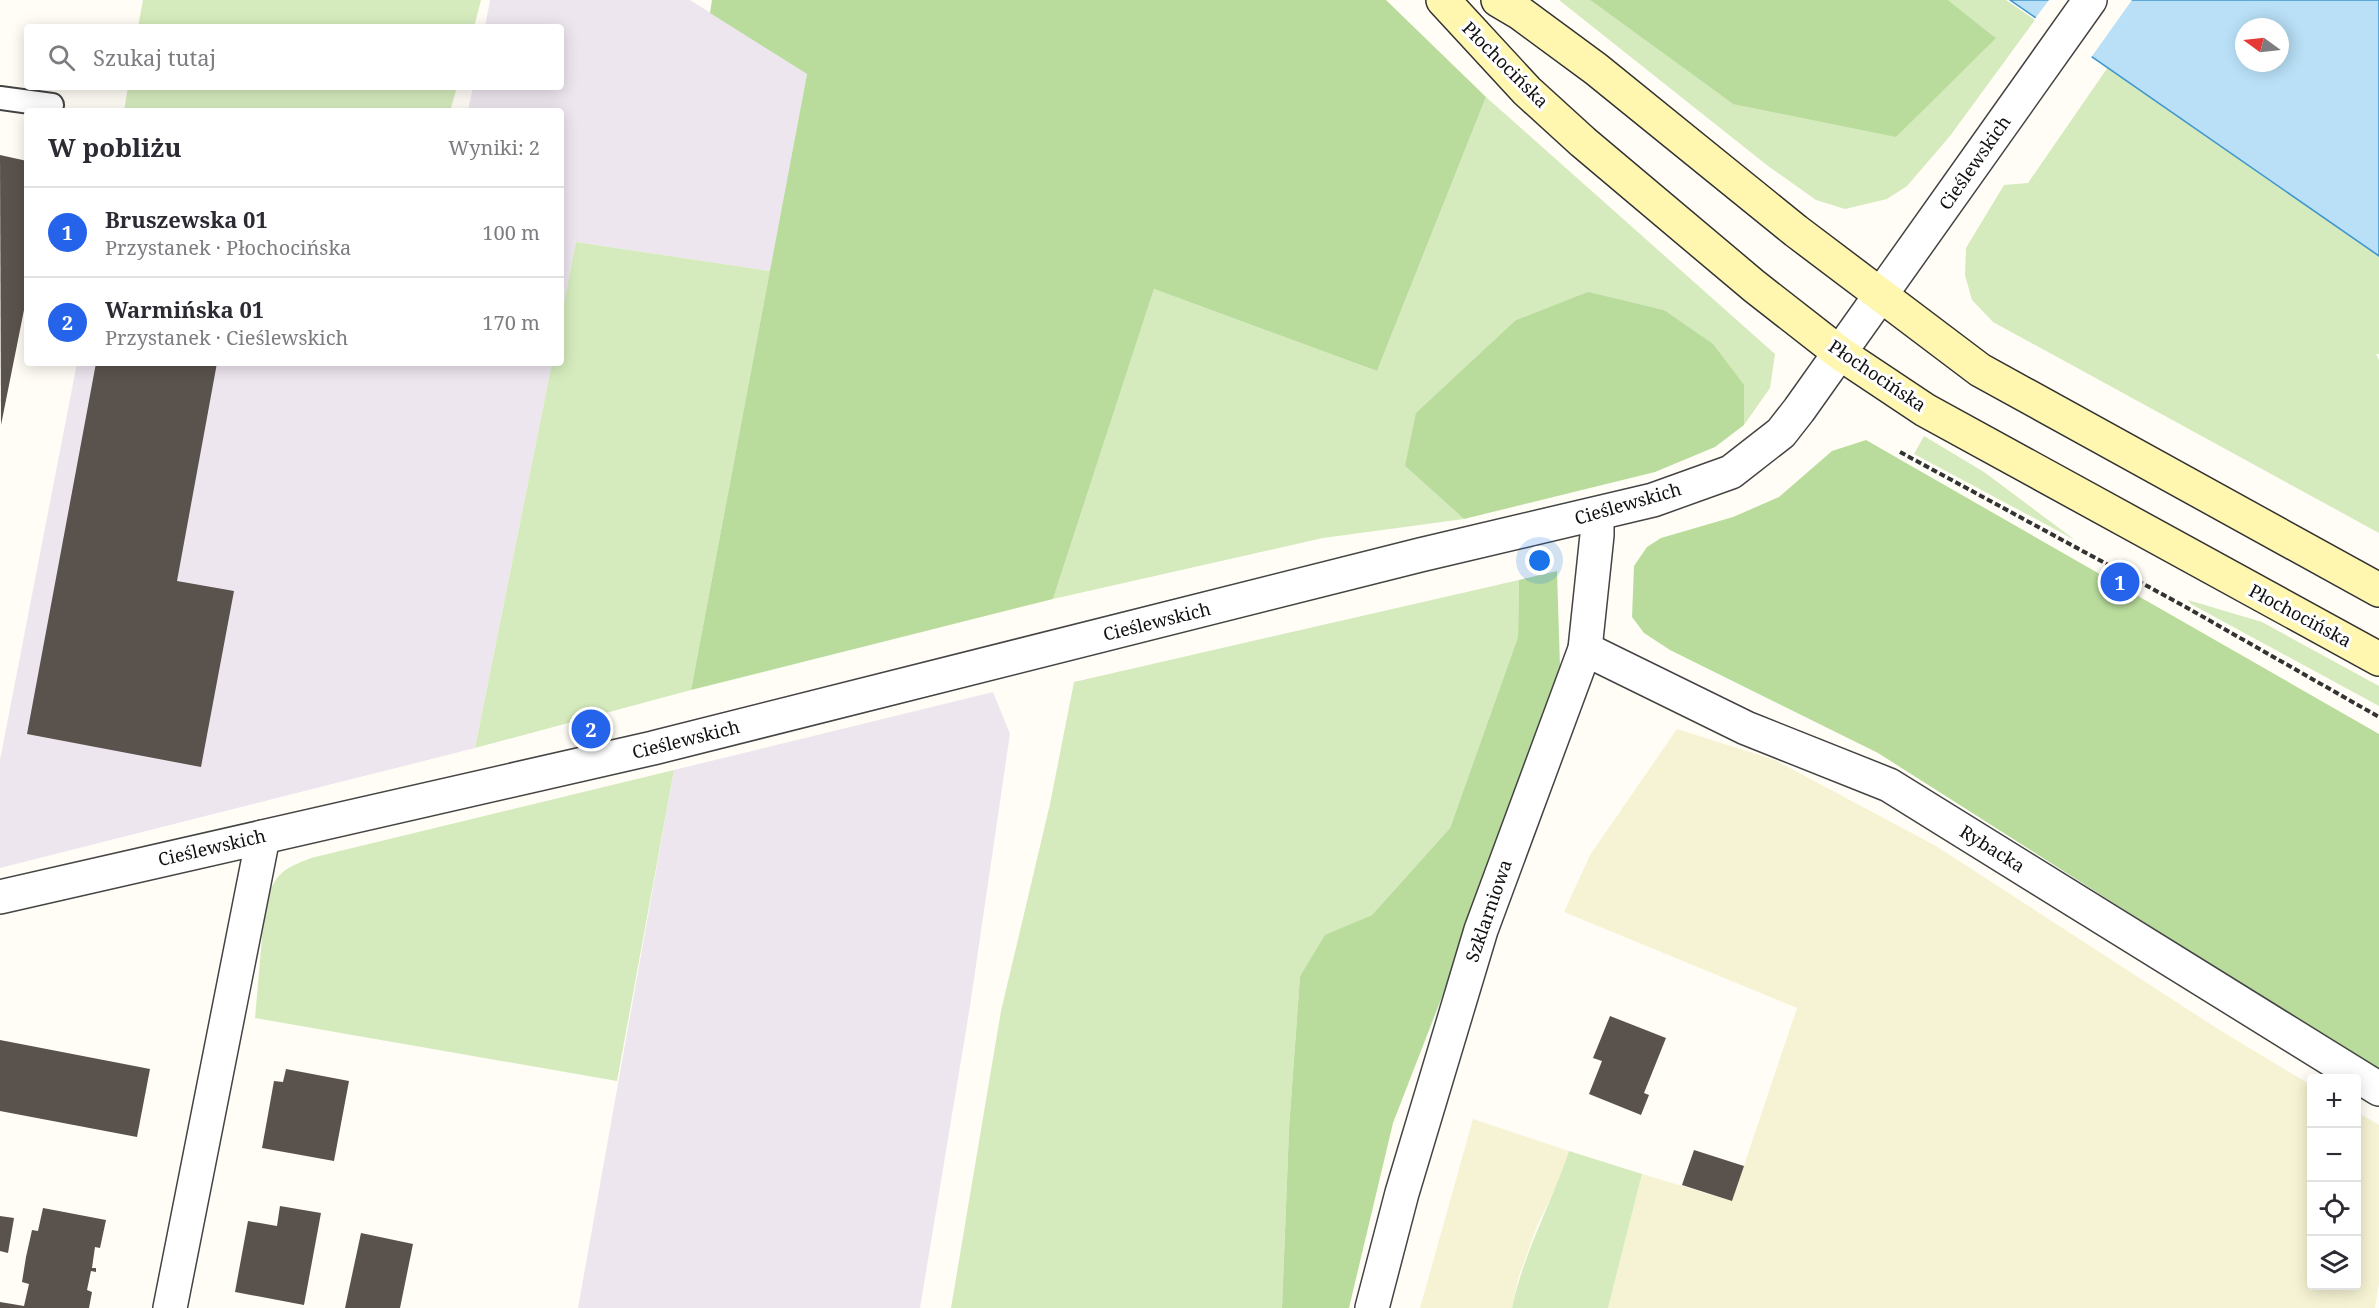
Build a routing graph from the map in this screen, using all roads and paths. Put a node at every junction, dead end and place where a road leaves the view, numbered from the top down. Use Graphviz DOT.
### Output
graph roads {
  1 [pos="1443,0"];
  2 [pos="1498,0"];
  3 [pos="2090,0"];
  4 [pos="0,98"];
  5 [pos="52,105"];
  6 [pos="1880,297"];
  7 [pos="1841,354"];
  8 [pos="1900,452"];
  9 [pos="1597,515"];
  10 [pos="2379,590"];
  11 [pos="1585,649"];
  12 [pos="2379,659"];
  13 [pos="2379,717"];
  14 [pos="263,837"];
  15 [pos="0,897"];
  16 [pos="2379,1089"];
  17 [pos="170,1308"];
  18 [pos="1372,1308"];
  1 -- 7 [label="main road, Płochocińska"];
  2 -- 6 [label="main road"];
  3 -- 6 [label="street, Cieślewskich"];
  4 -- 5 [label="lane"];
  6 -- 7 [label="street, Cieślewskich"];
  6 -- 10 [label="main road"];
  7 -- 9 [label="street, Cieślewskich"];
  7 -- 12 [label="main road, Płochocińska"];
  8 -- 13 [label="path"];
  9 -- 11 [label="street, Szklarniowa"];
  9 -- 14 [label="street, Cieślewskich"];
  11 -- 16 [label="street, Rybacka"];
  11 -- 18 [label="street, Szklarniowa"];
  14 -- 15 [label="street, Cieślewskich"];
  14 -- 17 [label="street"];
}
